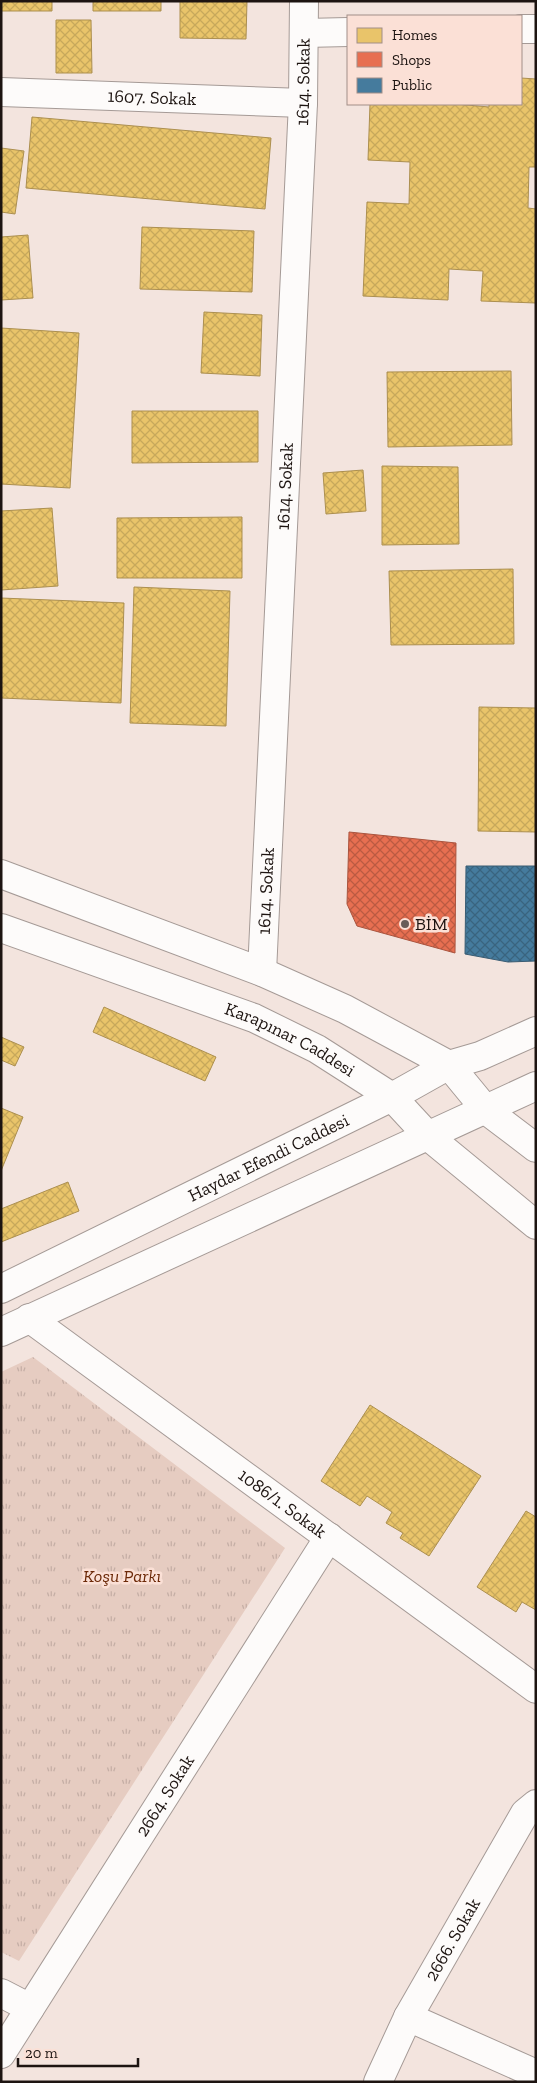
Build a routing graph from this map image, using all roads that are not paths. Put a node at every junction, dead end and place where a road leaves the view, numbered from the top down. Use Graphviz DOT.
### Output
graph roads {
  1 [pos="304,1"];
  2 [pos="536,29"];
  3 [pos="522,30"];
  4 [pos="347,32"];
  5 [pos="305,33"];
  6 [pos="1,92"];
  7 [pos="302,103"];
  8 [pos="1,874"];
  9 [pos="1,928"];
  10 [pos="262,972"];
  11 [pos="536,1031"];
  12 [pos="449,1065"];
  13 [pos="536,1086"];
  14 [pos="392,1097"];
  15 [pos="486,1110"];
  16 [pos="429,1137"];
  17 [pos="536,1148"];
  18 [pos="536,1224"];
  19 [pos="1,1289"];
  20 [pos="29,1318"];
  21 [pos="1,1332"];
  22 [pos="329,1537"];
  23 [pos="536,1689"];
  24 [pos="536,1804"];
  25 [pos="1,1993"];
  26 [pos="30,2008"];
  27 [pos="408,2017"];
  28 [pos="1,2054"];
  29 [pos="536,2074"];
  30 [pos="378,2082"];
  1 -- 5 [label="street, 1614. Sokak"];
  2 -- 3 [label="street"];
  4 -- 5 [label="street"];
  5 -- 7 [label="street, 1614. Sokak"];
  6 -- 7 [label="street, 1607. Sokak"];
  7 -- 10 [label="street, 1614. Sokak"];
  8 -- 10 [label="street"];
  9 -- 14 [label="street, Karapınar Caddesi"];
  10 -- 12 [label="street"];
  11 -- 12 [label="street, Haydar Efendi Caddesi"];
  12 -- 14 [label="street, Haydar Efendi Caddesi"];
  12 -- 15 [label="street"];
  13 -- 15 [label="street"];
  14 -- 16 [label="street, Karapınar Caddesi"];
  14 -- 19 [label="street, Haydar Efendi Caddesi"];
  15 -- 16 [label="street"];
  15 -- 17 [label="street"];
  16 -- 18 [label="street, Karapınar Caddesi"];
  16 -- 20 [label="street"];
  20 -- 21 [label="street"];
  20 -- 22 [label="street, 1086/1. Sokak"];
  22 -- 23 [label="street, 1086/1. Sokak"];
  22 -- 26 [label="street, 2664. Sokak"];
  24 -- 27 [label="street, 2666. Sokak"];
  25 -- 26 [label="street"];
  26 -- 28 [label="street, 2664. Sokak"];
  27 -- 29 [label="street"];
  27 -- 30 [label="street, 2666. Sokak"];
}
